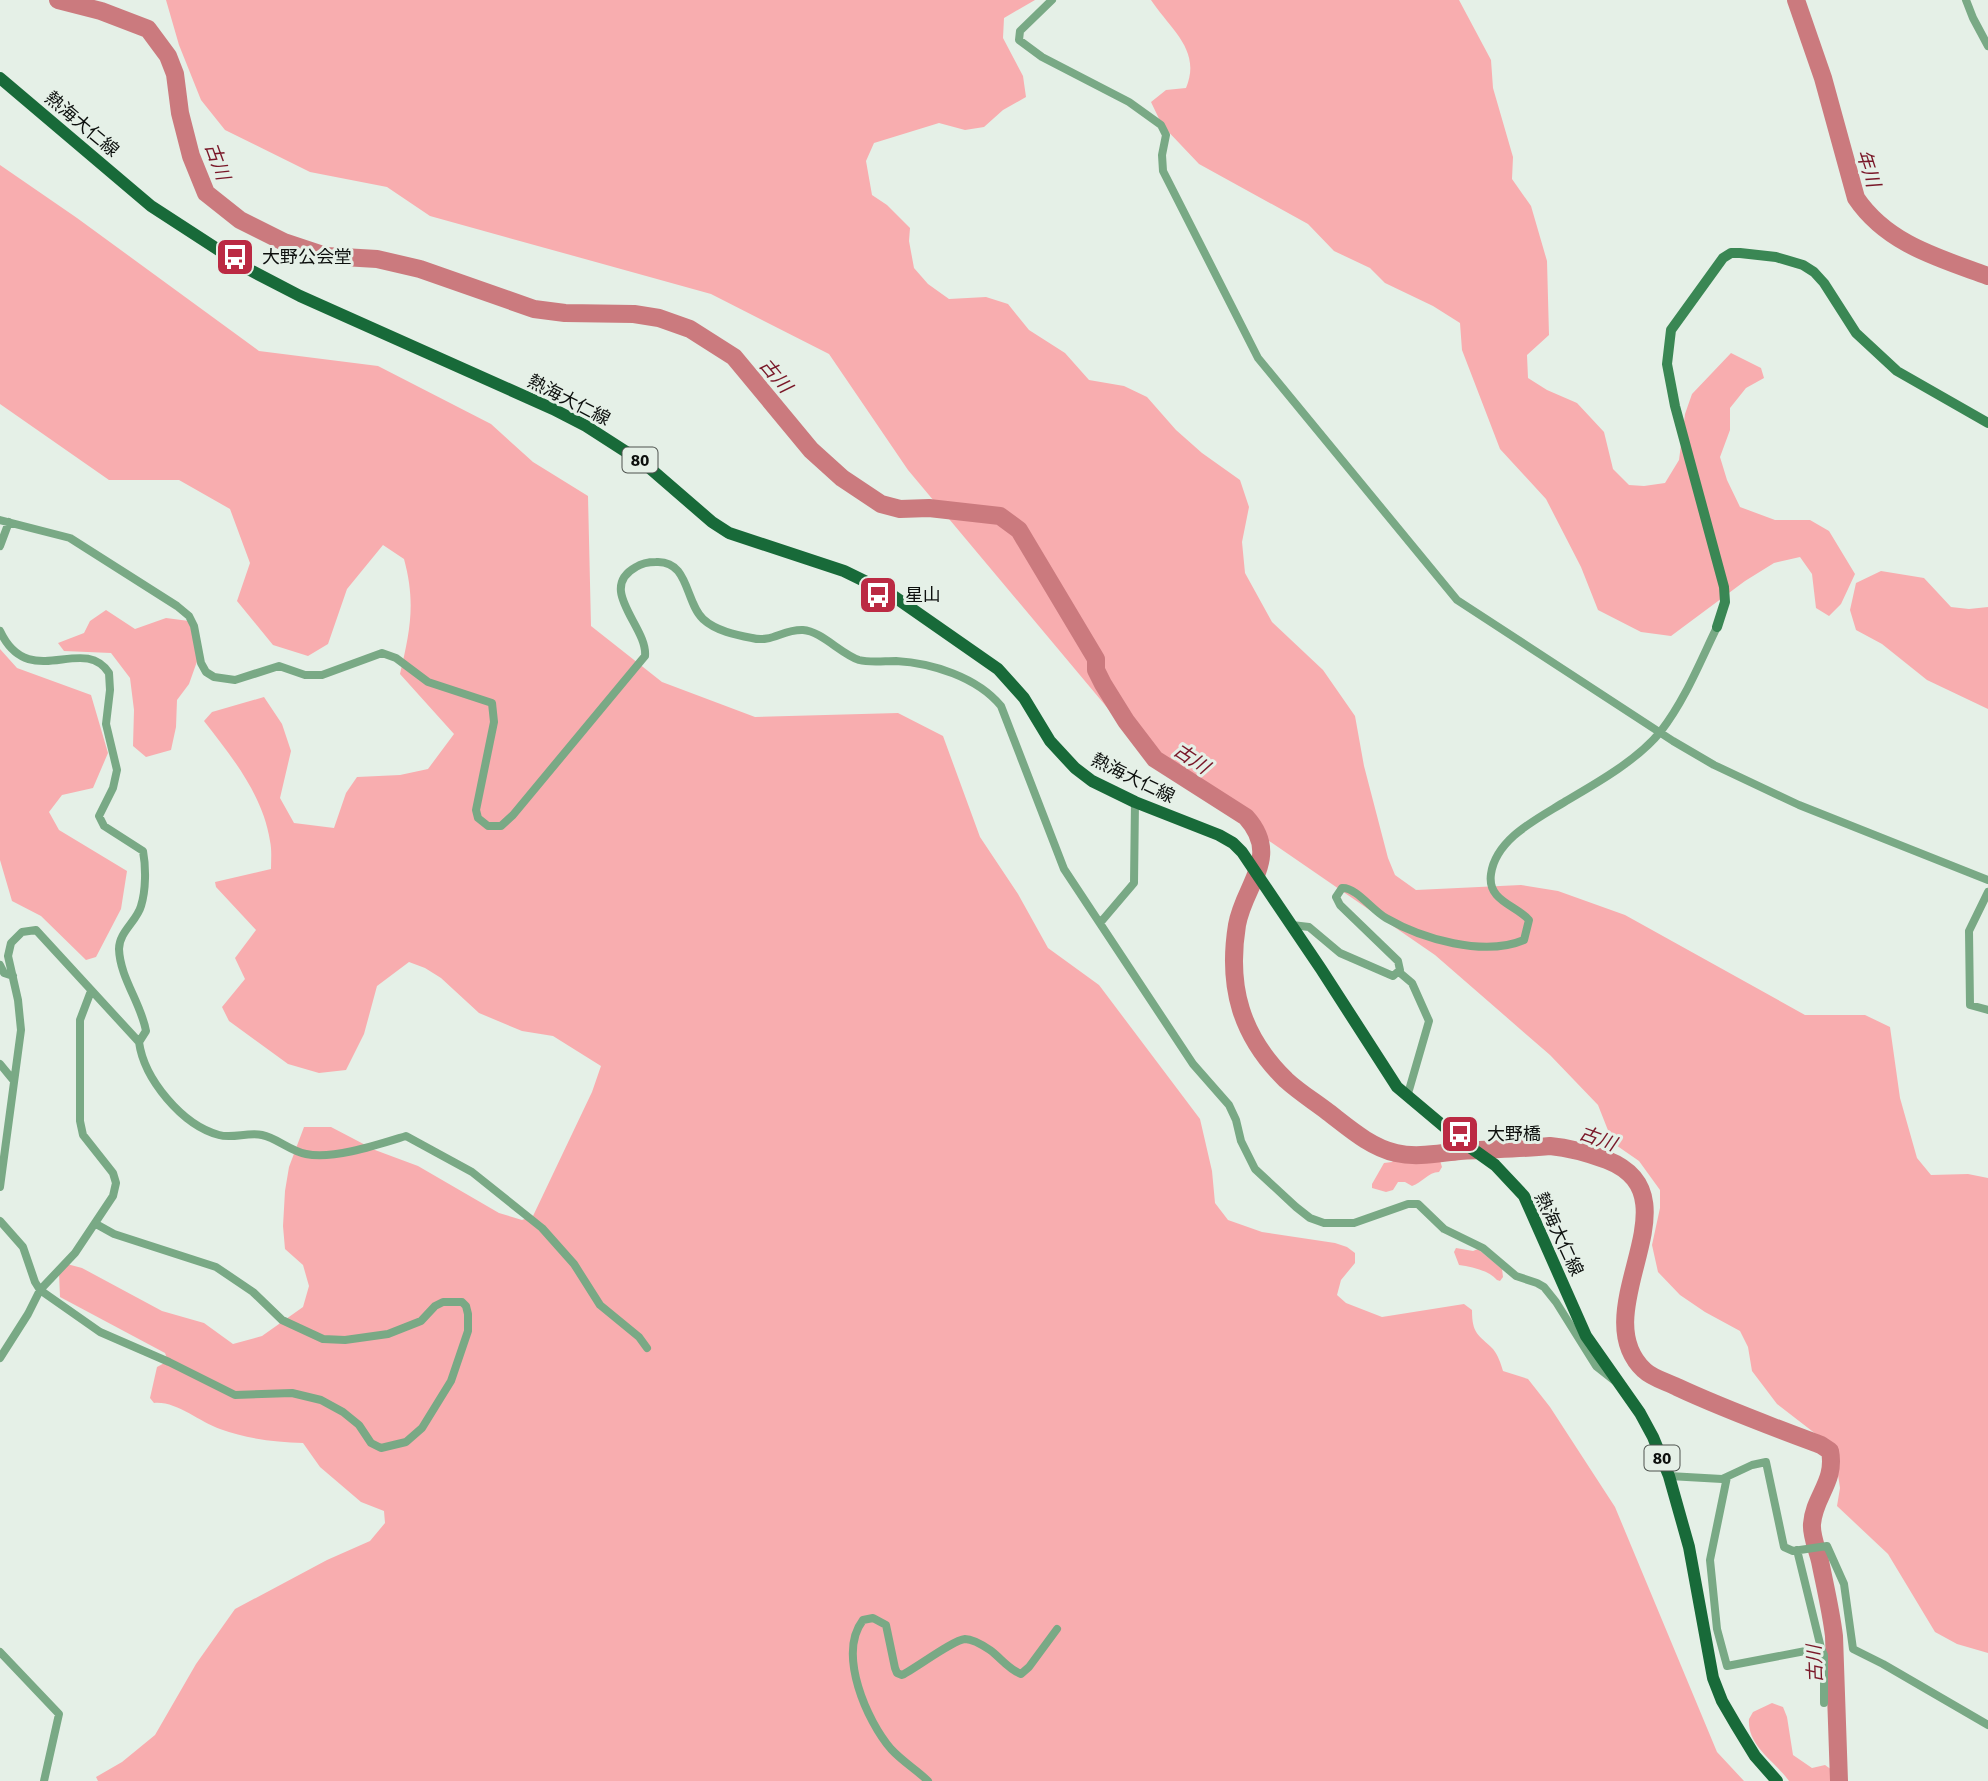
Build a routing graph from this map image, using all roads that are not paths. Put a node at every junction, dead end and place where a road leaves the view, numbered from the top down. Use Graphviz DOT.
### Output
graph roads {
  1 [pos="1052,0"];
  2 [pos="1966,0"];
  3 [pos="1988,46"];
  4 [pos="0,78"];
  5 [pos="1988,423"];
  6 [pos="5,521"];
  7 [pos="0,546"];
  8 [pos="1717,627"];
  9 [pos="0,631"];
  10 [pos="1660,732"];
  11 [pos="1135,803"];
  12 [pos="1988,880"];
  13 [pos="1988,891"];
  14 [pos="1100,923"];
  15 [pos="1292,925"];
  16 [pos="0,965"];
  17 [pos="1399,972"];
  18 [pos="13,976"];
  19 [pos="91,991"];
  20 [pos="1988,1010"];
  21 [pos="139,1042"];
  22 [pos="0,1064"];
  23 [pos="14,1081"];
  24 [pos="1407,1097"];
  25 [pos="3,1147"];
  26 [pos="0,1187"];
  27 [pos="0,1221"];
  28 [pos="96,1224"];
  29 [pos="40,1290"];
  30 [pos="647,1348"];
  31 [pos="0,1358"];
  32 [pos="1617,1382"];
  33 [pos="1669,1476"];
  34 [pos="1727,1477"];
  35 [pos="1800,1549"];
  36 [pos="1057,1629"];
  37 [pos="1821,1648"];
  38 [pos="0,1652"];
  39 [pos="1824,1703"];
  40 [pos="1988,1725"];
  41 [pos="44,1781"];
  42 [pos="928,1781"];
  43 [pos="1777,1781"];
  1 -- 10 [label="street"];
  2 -- 3 [label="street"];
  4 -- 11 [label="main road, 熱海大仁線 / 80"];
  5 -- 8 [label="street"];
  6 -- 7 [label="street"];
  6 -- 14 [label="street"];
  8 -- 10 [label="street"];
  9 -- 21 [label="street"];
  10 -- 12 [label="street"];
  10 -- 17 [label="street"];
  11 -- 14 [label="street"];
  11 -- 15 [label="main road, 熱海大仁線 / 80"];
  13 -- 20 [label="street"];
  14 -- 32 [label="street"];
  15 -- 17 [label="street"];
  15 -- 24 [label="main road, 熱海大仁線 / 80"];
  16 -- 18 [label="street"];
  17 -- 24 [label="street"];
  18 -- 19 [label="street"];
  18 -- 23 [label="street"];
  19 -- 21 [label="street"];
  19 -- 28 [label="street"];
  21 -- 30 [label="street"];
  22 -- 23 [label="street"];
  23 -- 25 [label="street"];
  24 -- 32 [label="main road, 熱海大仁線 / 80"];
  25 -- 26 [label="street"];
  27 -- 29 [label="street"];
  28 -- 29 [label="street"];
  28 -- 29 [label="street"];
  29 -- 31 [label="street"];
  32 -- 33 [label="main road, 熱海大仁線 / 80"];
  33 -- 34 [label="street"];
  33 -- 43 [label="main road, 熱海大仁線 / 80"];
  34 -- 35 [label="street"];
  34 -- 37 [label="street"];
  35 -- 37 [label="street"];
  35 -- 40 [label="street"];
  36 -- 42 [label="street"];
  37 -- 39 [label="street"];
  38 -- 41 [label="street"];
}
